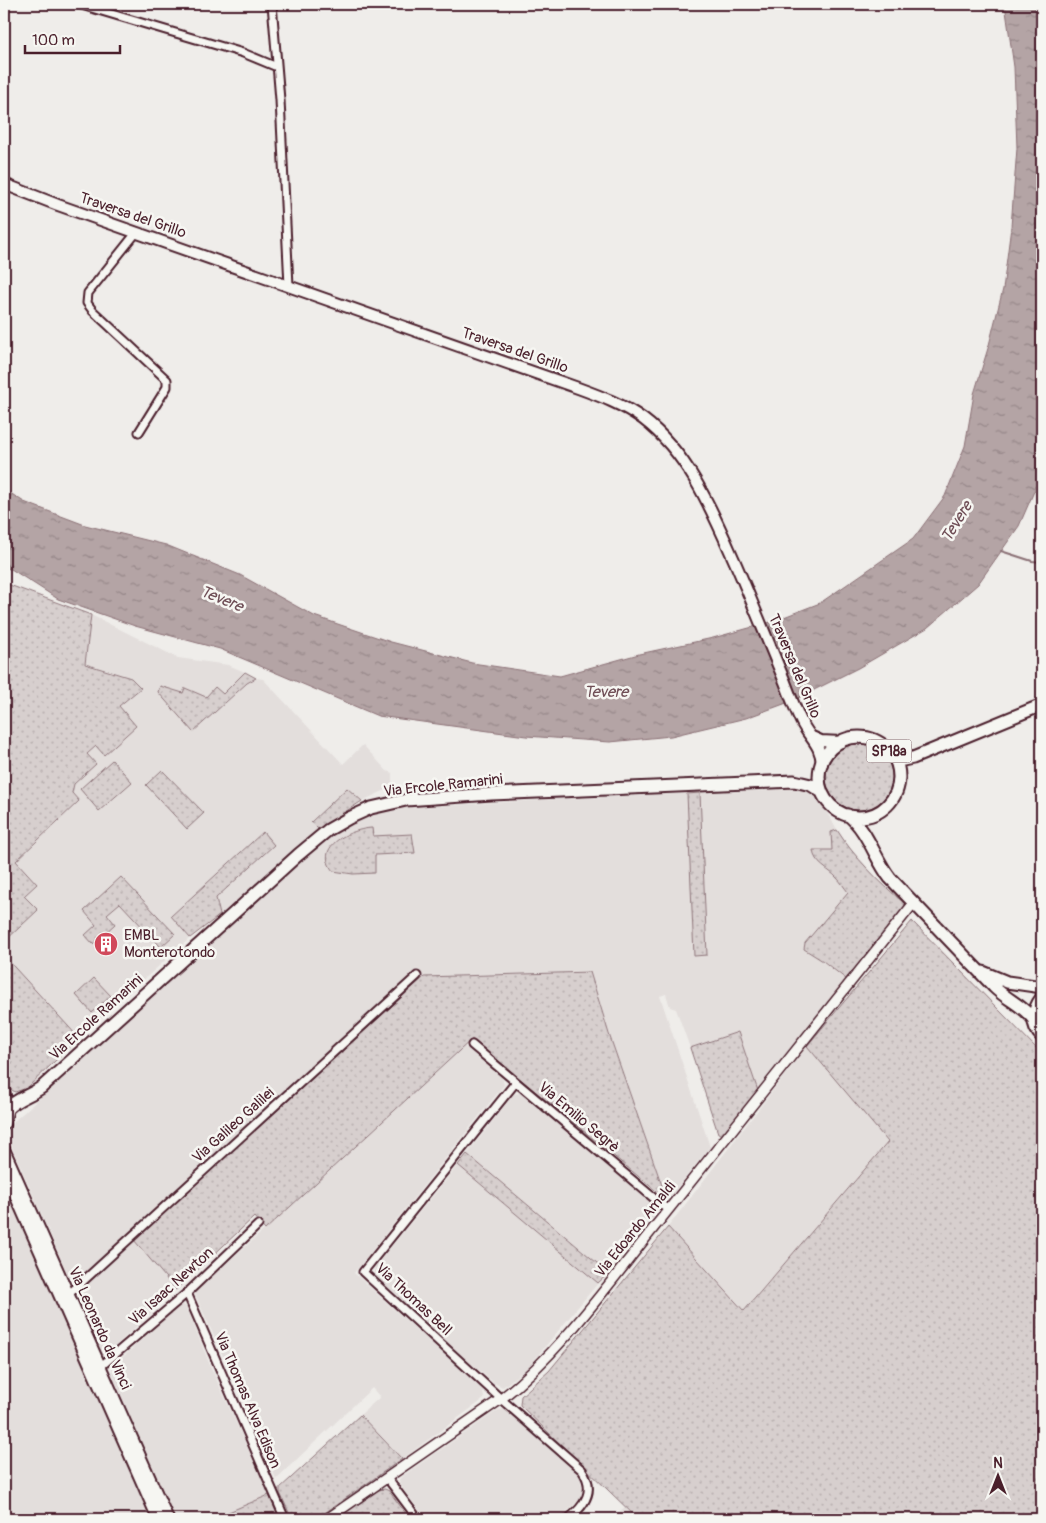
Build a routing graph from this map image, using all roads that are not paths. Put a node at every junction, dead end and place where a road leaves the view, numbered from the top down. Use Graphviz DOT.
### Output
graph roads {
  1 [pos="78,4"];
  2 [pos="272,4"];
  3 [pos="277,67"];
  4 [pos="4,184"];
  5 [pos="136,232"];
  6 [pos="289,286"];
  7 [pos="138,432"];
  8 [pos="1042,705"];
  9 [pos="811,736"];
  10 [pos="841,742"];
  11 [pos="894,758"];
  12 [pos="821,765"];
  13 [pos="794,781"];
  14 [pos="822,792"];
  15 [pos="877,813"];
  16 [pos="848,816"];
  17 [pos="872,849"];
  18 [pos="913,904"];
  19 [pos="977,969"];
  20 [pos="416,976"];
  21 [pos="1042,988"];
  22 [pos="1042,997"];
  23 [pos="1034,1020"];
  24 [pos="1042,1037"];
  25 [pos="472,1045"];
  26 [pos="516,1082"];
  27 [pos="4,1092"];
  28 [pos="21,1097"];
  29 [pos="7,1109"];
  30 [pos="4,1123"];
  31 [pos="4,1149"];
  32 [pos="4,1170"];
  33 [pos="668,1210"];
  34 [pos="258,1224"];
  35 [pos="187,1292"];
  36 [pos="69,1294"];
  37 [pos="100,1367"];
  38 [pos="502,1399"];
  39 [pos="387,1478"];
  40 [pos="158,1519"];
  41 [pos="168,1519"];
  42 [pos="285,1519"];
  43 [pos="327,1519"];
  44 [pos="418,1519"];
  45 [pos="568,1519"];
  1 -- 3 [label="street"];
  2 -- 3 [label="street"];
  3 -- 6 [label="street"];
  4 -- 5 [label="main road, Traversa del Grillo"];
  5 -- 6 [label="main road, Traversa del Grillo"];
  5 -- 7 [label="street"];
  6 -- 9 [label="main road, Traversa del Grillo"];
  8 -- 11 [label="main road"];
  9 -- 10 [label="main road"];
  9 -- 12 [label="main road, Traversa del Grillo"];
  10 -- 11 [label="main road, SP18a"];
  10 -- 12 [label="main road"];
  11 -- 15 [label="main road, SP18a"];
  12 -- 13 [label="main road, Via Ercole Ramarini"];
  12 -- 14 [label="main road, Traversa del Grillo"];
  13 -- 14 [label="main road, Via Ercole Ramarini"];
  13 -- 28 [label="main road, Via Ercole Ramarini"];
  14 -- 16 [label="main road"];
  15 -- 16 [label="main road"];
  15 -- 17 [label="main road"];
  16 -- 17 [label="main road"];
  17 -- 18 [label="main road"];
  18 -- 19 [label="main road"];
  18 -- 33 [label="street, Via Edoardo Amaldi"];
  19 -- 21 [label="main road"];
  19 -- 23 [label="main road"];
  20 -- 36 [label="street, Via Galileo Galilei"];
  22 -- 23 [label="main road"];
  23 -- 24 [label="main road"];
  25 -- 26 [label="street, Via Emilio Segrè"];
  26 -- 33 [label="street, Via Emilio Segrè"];
  26 -- 38 [label="street, Via Thomas Bell"];
  27 -- 28 [label="main road"];
  27 -- 29 [label="main road"];
  28 -- 29 [label="main road, Via Ercole Ramarini"];
  29 -- 30 [label="main road"];
  31 -- 36 [label="main road, Via Leonardo da Vinci"];
  32 -- 40 [label="main road, Via Leonardo da Vinci"];
  33 -- 38 [label="street, Via Edoardo Amaldi"];
  34 -- 35 [label="street, Via Isaac Newton"];
  35 -- 37 [label="street, Via Isaac Newton"];
  35 -- 42 [label="street, Via Thomas Alva Edison"];
  36 -- 37 [label="main road, Via Leonardo da Vinci"];
  37 -- 41 [label="main road, Via Leonardo da Vinci"];
  38 -- 39 [label="street, Via Edoardo Amaldi"];
  38 -- 45 [label="street, Via Thomas Bell"];
  39 -- 43 [label="street, Via Edoardo Amaldi"];
  39 -- 44 [label="street"];
}
